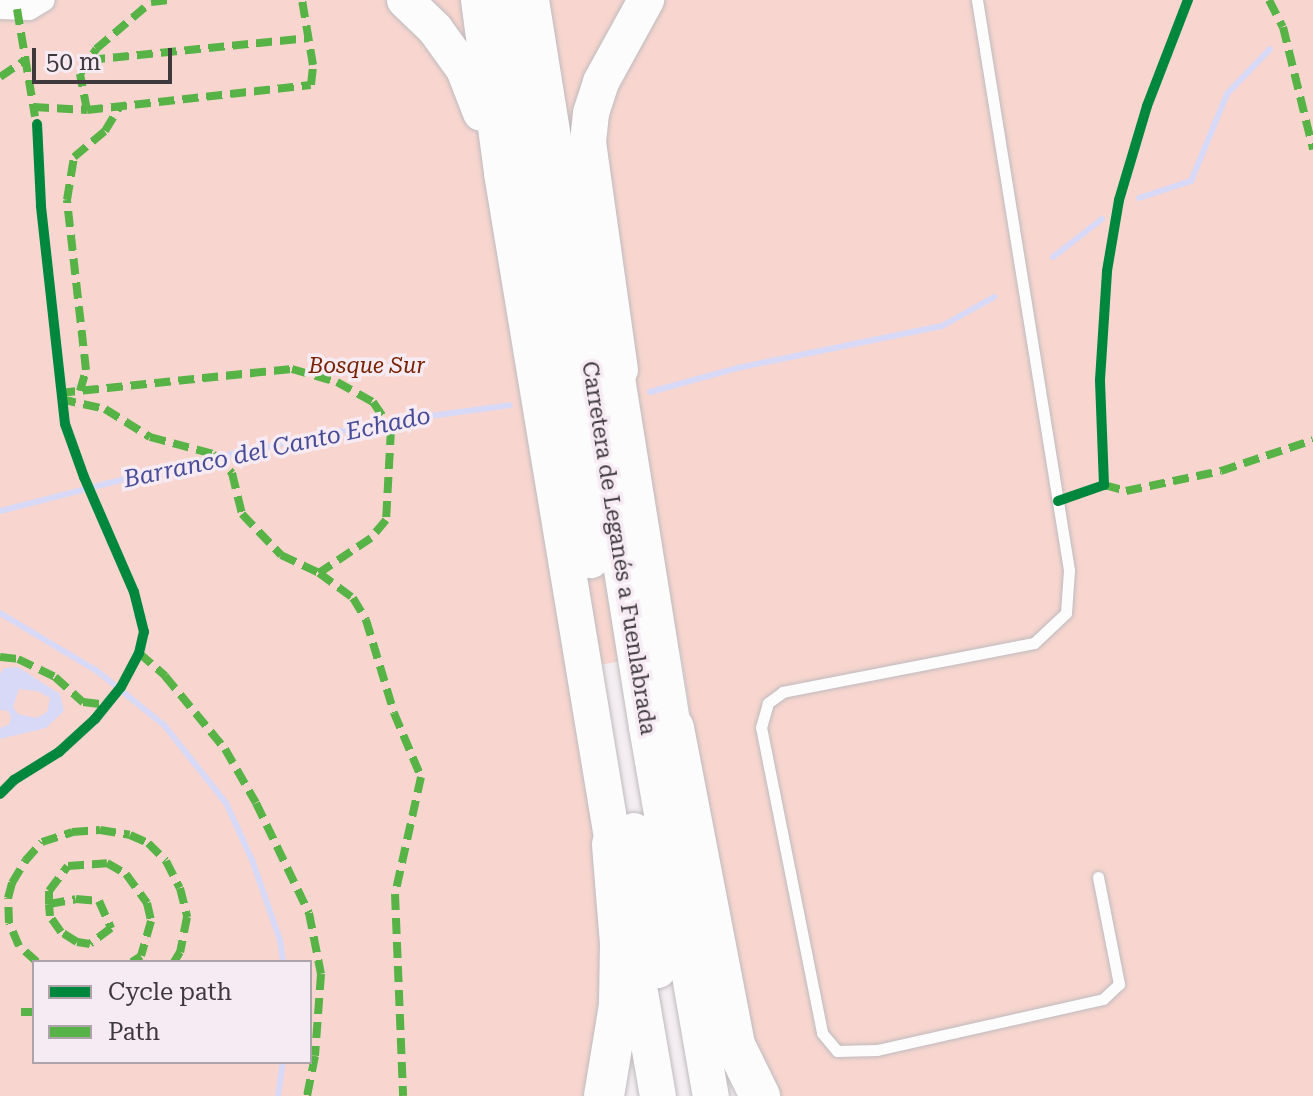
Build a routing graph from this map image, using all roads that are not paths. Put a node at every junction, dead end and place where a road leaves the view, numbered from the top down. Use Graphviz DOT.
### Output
graph roads {
  1 [pos="44,0"];
  2 [pos="405,0"];
  3 [pos="479,0"];
  4 [pos="503,0"];
  5 [pos="531,0"];
  6 [pos="553,0"];
  7 [pos="646,0"];
  8 [pos="977,0"];
  9 [pos="0,8"];
  10 [pos="502,173"];
  11 [pos="638,499"];
  12 [pos="674,728"];
  13 [pos="612,844"];
  14 [pos="1098,877"];
  15 [pos="604,1096"];
  16 [pos="658,1096"];
  17 [pos="679,1096"];
  18 [pos="711,1096"];
  19 [pos="728,1096"];
  20 [pos="760,1096"];
  1 -- 9 [label="street"];
  2 -- 10 [label="highway"];
  3 -- 10 [label="highway"];
  4 -- 17 [label="highway, Carretera de Leganés a Fuenlabrada"];
  5 -- 18 [label="highway, Carretera de Leganés a Fuenlabrada"];
  6 -- 11 [label="highway"];
  7 -- 11 [label="highway"];
  8 -- 14 [label="lane"];
  10 -- 13 [label="highway"];
  11 -- 12 [label="highway"];
  12 -- 19 [label="highway"];
  12 -- 20 [label="highway"];
  13 -- 15 [label="highway"];
  13 -- 16 [label="highway"];
}
